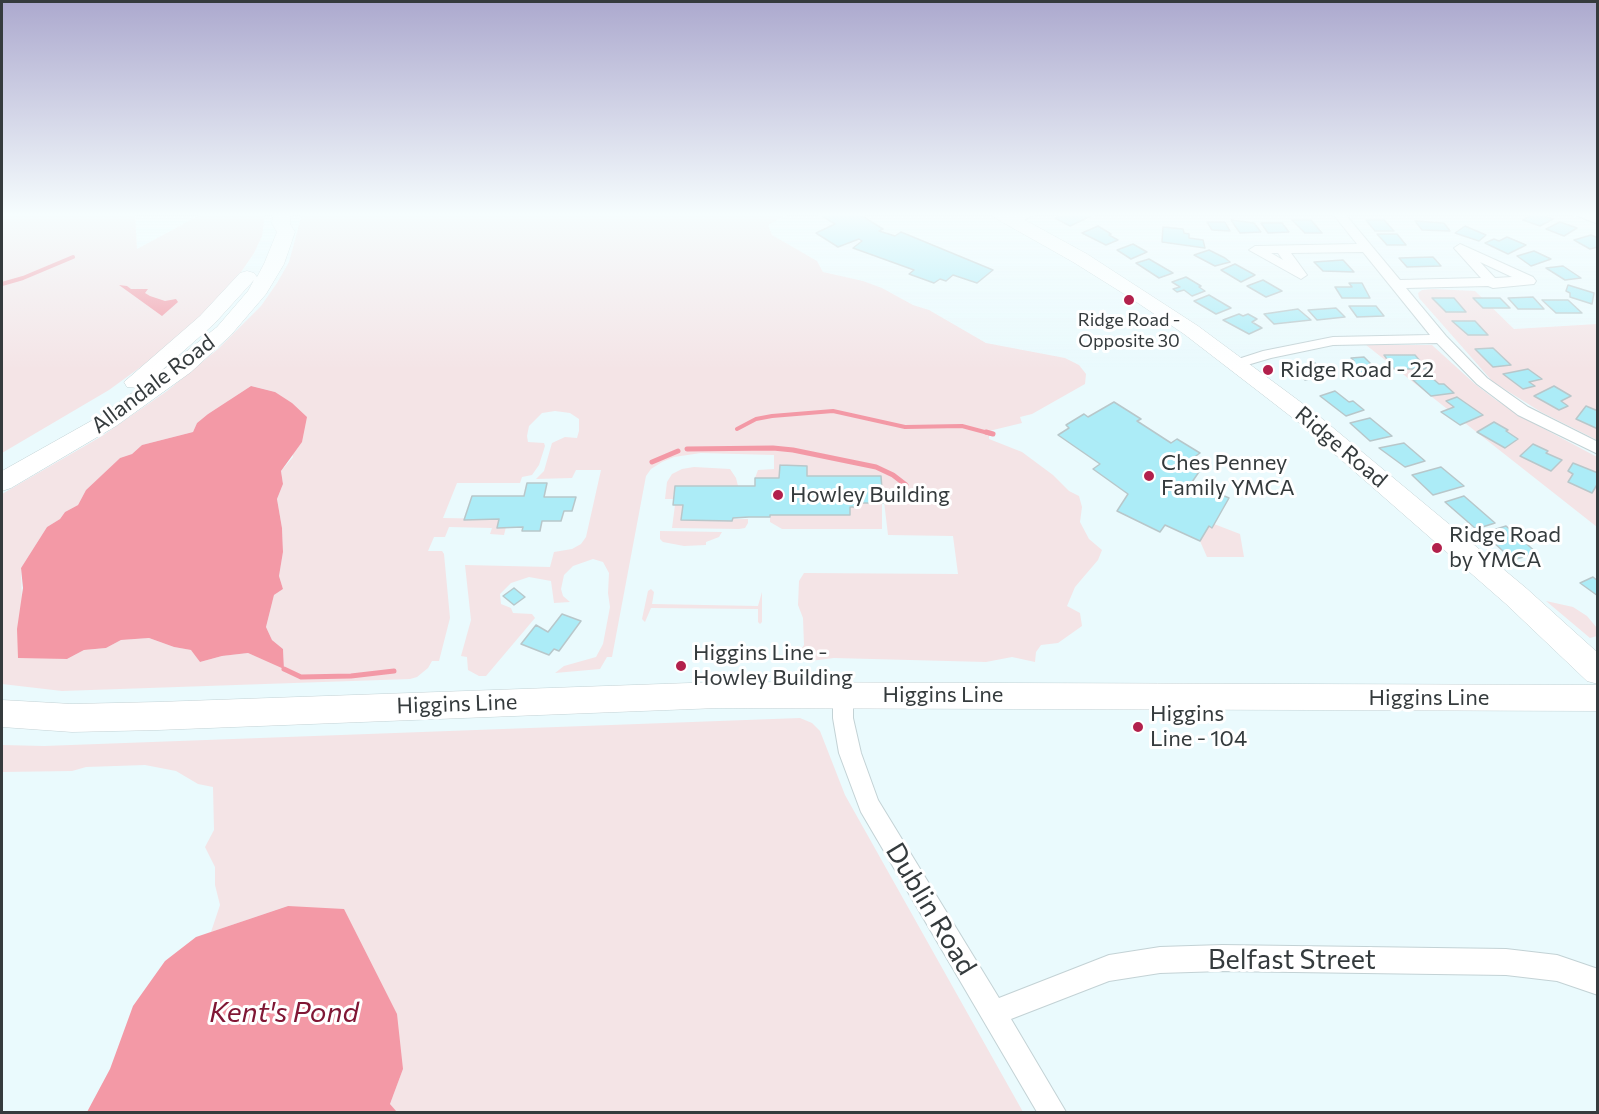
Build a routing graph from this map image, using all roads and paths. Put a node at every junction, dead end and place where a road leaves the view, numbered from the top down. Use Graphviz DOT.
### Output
graph roads {
  1 [pos="254,266"];
  2 [pos="273,266"];
  3 [pos="1093,266"];
  4 [pos="1382,266"];
  5 [pos="1476,266"];
  6 [pos="1498,266"];
  7 [pos="1398,284"];
  8 [pos="1493,284"];
  9 [pos="1442,339"];
  10 [pos="1237,364"];
  11 [pos="1598,449"];
  12 [pos="2,464"];
  13 [pos="2,482"];
  14 [pos="1598,672"];
  15 [pos="843,694"];
  16 [pos="1598,698"];
  17 [pos="2,714"];
  18 [pos="1598,982"];
  19 [pos="993,1013"];
  20 [pos="1052,1113"];
  1 -- 12 [label="street, Allandale Road"];
  2 -- 13 [label="street, Allandale Road"];
  3 -- 10 [label="street, Ridge Road"];
  4 -- 7 [label="street"];
  5 -- 8 [label="street"];
  6 -- 8 [label="street"];
  7 -- 8 [label="street"];
  7 -- 9 [label="street"];
  9 -- 10 [label="street"];
  9 -- 11 [label="street"];
  10 -- 14 [label="street, Ridge Road"];
  15 -- 16 [label="street, Higgins Line"];
  15 -- 17 [label="street, Higgins Line"];
  15 -- 19 [label="street, Dublin Road"];
  18 -- 19 [label="street, Belfast Street"];
  19 -- 20 [label="street, Dublin Road"];
}
